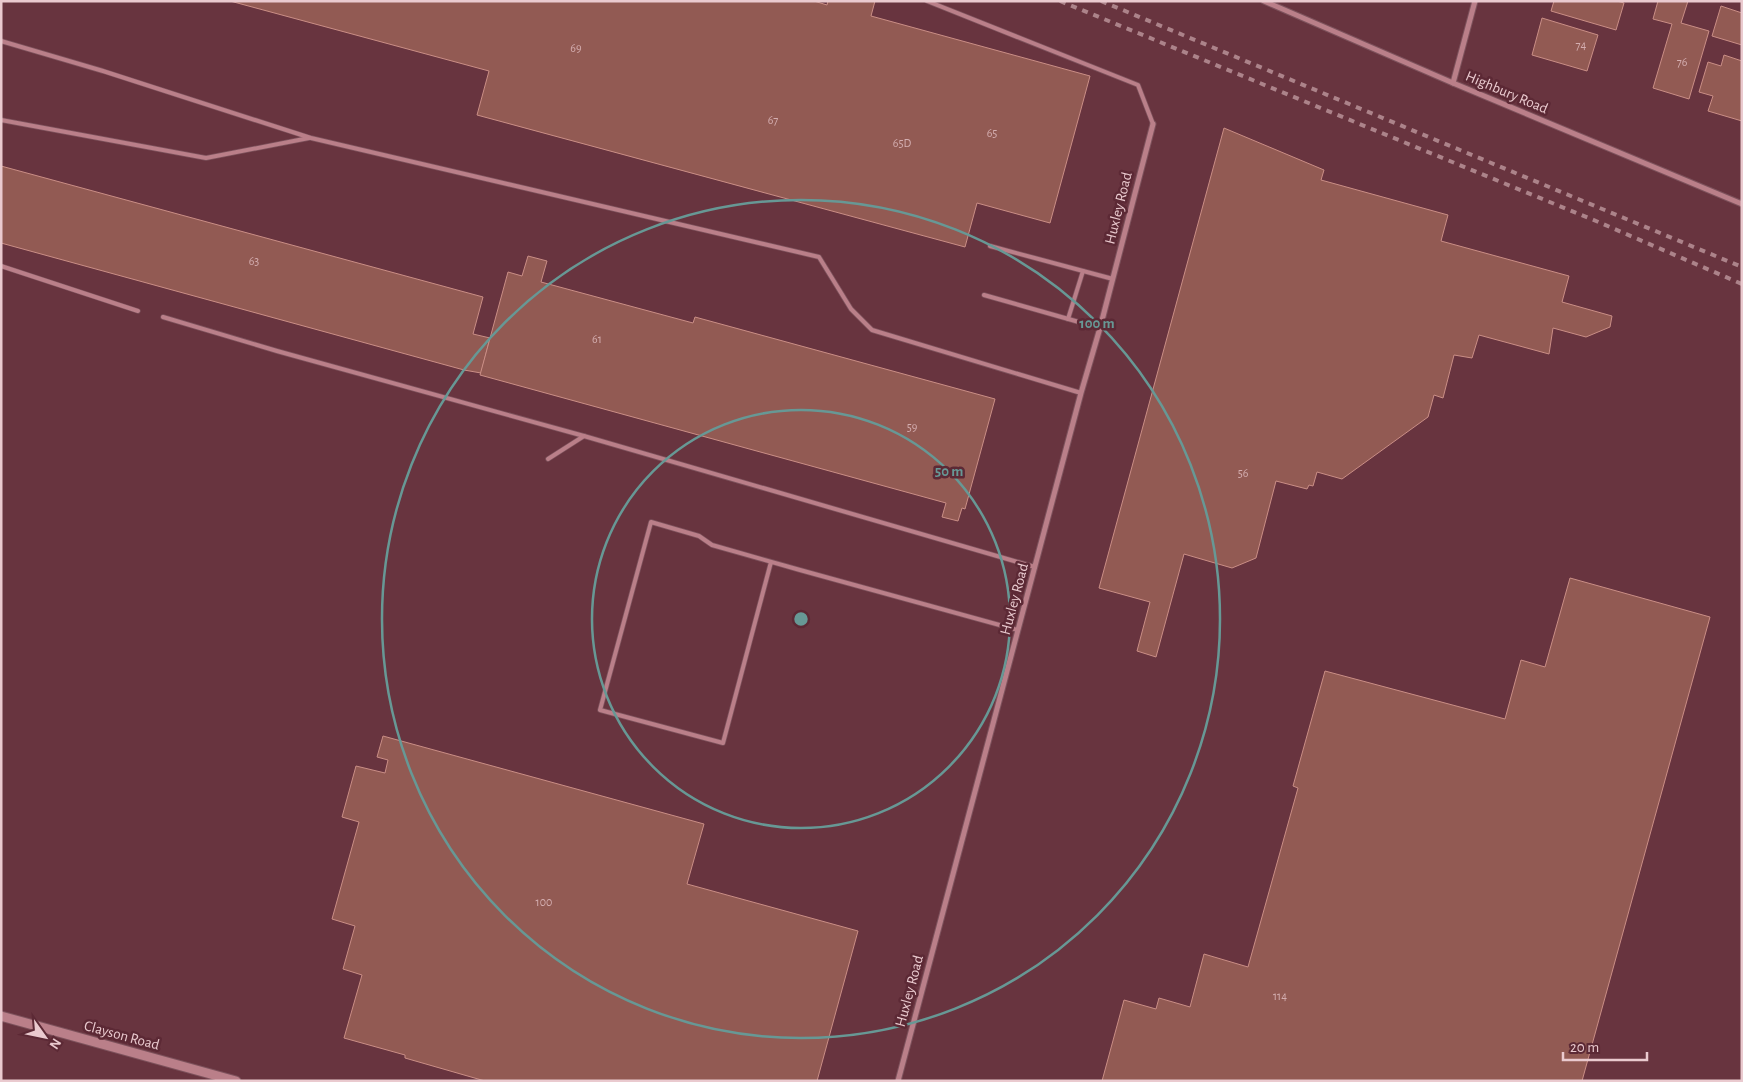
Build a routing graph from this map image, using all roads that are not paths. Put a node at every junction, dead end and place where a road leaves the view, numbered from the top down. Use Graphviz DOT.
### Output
graph roads {
  1 [pos="927,1"];
  2 [pos="1264,1"];
  3 [pos="1475,1"];
  4 [pos="1,41"];
  5 [pos="1453,83"];
  6 [pos="1,120"];
  7 [pos="1153,124"];
  8 [pos="311,138"];
  9 [pos="1742,204"];
  10 [pos="990,246"];
  11 [pos="1,266"];
  12 [pos="1083,271"];
  13 [pos="1113,279"];
  14 [pos="984,295"];
  15 [pos="138,312"];
  16 [pos="163,317"];
  17 [pos="1068,319"];
  18 [pos="1100,328"];
  19 [pos="1081,393"];
  20 [pos="584,436"];
  21 [pos="548,459"];
  22 [pos="771,562"];
  23 [pos="1035,567"];
  24 [pos="1018,630"];
  25 [pos="1,1016"];
  26 [pos="236,1081"];
  27 [pos="898,1081"];
  1 -- 7 [label="lane"];
  2 -- 5 [label="street, Highbury Road"];
  3 -- 5 [label="street"];
  4 -- 8 [label="lane"];
  5 -- 9 [label="street, Highbury Road"];
  6 -- 8 [label="lane"];
  7 -- 13 [label="street, Huxley Road"];
  8 -- 19 [label="lane"];
  10 -- 12 [label="lane"];
  11 -- 15 [label="lane"];
  12 -- 13 [label="lane"];
  12 -- 17 [label="lane"];
  13 -- 18 [label="street, Huxley Road"];
  14 -- 17 [label="lane"];
  16 -- 20 [label="lane"];
  17 -- 18 [label="lane"];
  18 -- 19 [label="street, Huxley Road"];
  19 -- 23 [label="street, Huxley Road"];
  20 -- 21 [label="lane"];
  20 -- 23 [label="lane"];
  22 -- 22 [label="lane"];
  22 -- 24 [label="lane"];
  23 -- 24 [label="street, Huxley Road"];
  24 -- 27 [label="street, Huxley Road"];
  25 -- 26 [label="street, Clayson Road"];
}
